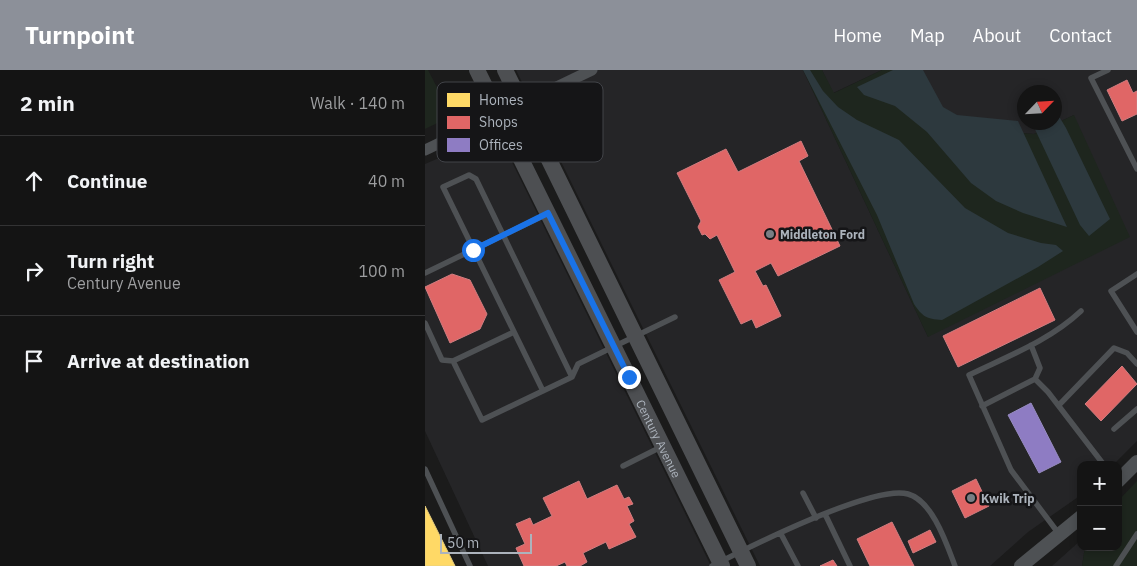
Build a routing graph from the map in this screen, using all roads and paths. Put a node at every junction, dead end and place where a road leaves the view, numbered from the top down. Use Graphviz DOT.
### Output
graph roads {
  1 [pos="477,70"];
  2 [pos="505,70"];
  3 [pos="592,70"];
  4 [pos="1108,70"];
  5 [pos="483,82"];
  6 [pos="511,82"];
  7 [pos="567,82"];
  8 [pos="437,144"];
  9 [pos="425,150"];
  10 [pos="523,162"];
  11 [pos="550,162"];
  12 [pos="1137,169"];
  13 [pos="548,213"];
  14 [pos="503,235"];
  15 [pos="473,250"];
  16 [pos="425,273"];
  17 [pos="1137,274"];
  18 [pos="1081,311"];
  19 [pos="675,317"];
  20 [pos="425,323"];
  21 [pos="514,332"];
  22 [pos="1137,332"];
  23 [pos="635,336"];
  24 [pos="1031,345"];
  25 [pos="614,346"];
  26 [pos="453,361"];
  27 [pos="1137,364"];
  28 [pos="572,377"];
  29 [pos="1035,379"];
  30 [pos="543,391"];
  31 [pos="1059,405"];
  32 [pos="982,406"];
  33 [pos="1137,409"];
  34 [pos="1114,430"];
  35 [pos="663,446"];
  36 [pos="1101,461"];
  37 [pos="1137,462"];
  38 [pos="623,466"];
  39 [pos="425,468"];
  40 [pos="1122,477"];
  41 [pos="803,493"];
  42 [pos="825,514"];
  43 [pos="816,518"];
  44 [pos="1077,520"];
  45 [pos="781,534"];
  46 [pos="1059,534"];
  47 [pos="1137,534"];
  48 [pos="745,559"];
  49 [pos="718,565"];
  50 [pos="470,566"];
  51 [pos="797,566"];
  52 [pos="850,566"];
  53 [pos="955,566"];
  54 [pos="1021,566"];
  55 [pos="1116,566"];
  1 -- 5 [label="main road, Century Avenue"];
  2 -- 6 [label="main road, Century Avenue"];
  3 -- 7 [label="street"];
  4 -- 12 [label="lane"];
  8 -- 9 [label="street"];
  10 -- 13 [label="main road, Century Avenue"];
  11 -- 23 [label="main road, Century Avenue"];
  13 -- 14 [label="lane"];
  13 -- 25 [label="main road, Century Avenue"];
  14 -- 15 [label="lane"];
  14 -- 15 [label="lane"];
  14 -- 28 [label="lane"];
  15 -- 16 [label="lane"];
  15 -- 21 [label="lane"];
  17 -- 22 [label="lane"];
  18 -- 24 [label="lane"];
  19 -- 23 [label="lane"];
  20 -- 26 [label="lane"];
  21 -- 26 [label="lane"];
  21 -- 30 [label="lane"];
  23 -- 25 [label="lane"];
  23 -- 48 [label="main road, Century Avenue"];
  24 -- 29 [label="lane"];
  24 -- 32 [label="lane"];
  25 -- 28 [label="lane"];
  25 -- 35 [label="main road, Century Avenue"];
  26 -- 30 [label="lane"];
  27 -- 31 [label="lane"];
  28 -- 30 [label="lane"];
  29 -- 31 [label="lane"];
  29 -- 32 [label="lane"];
  31 -- 36 [label="lane"];
  32 -- 46 [label="lane"];
  33 -- 34 [label="lane"];
  35 -- 38 [label="lane"];
  35 -- 49 [label="main road, Century Avenue"];
  37 -- 40 [label="street"];
  39 -- 50 [label="lane"];
  41 -- 43 [label="lane"];
  42 -- 43 [label="lane"];
  42 -- 52 [label="lane"];
  42 -- 53 [label="lane"];
  43 -- 45 [label="lane"];
  44 -- 46 [label="street"];
  45 -- 48 [label="lane"];
  45 -- 51 [label="lane"];
  46 -- 54 [label="street"];
  47 -- 55 [label="lane"];
  48 -- 49 [label="lane"];
}
